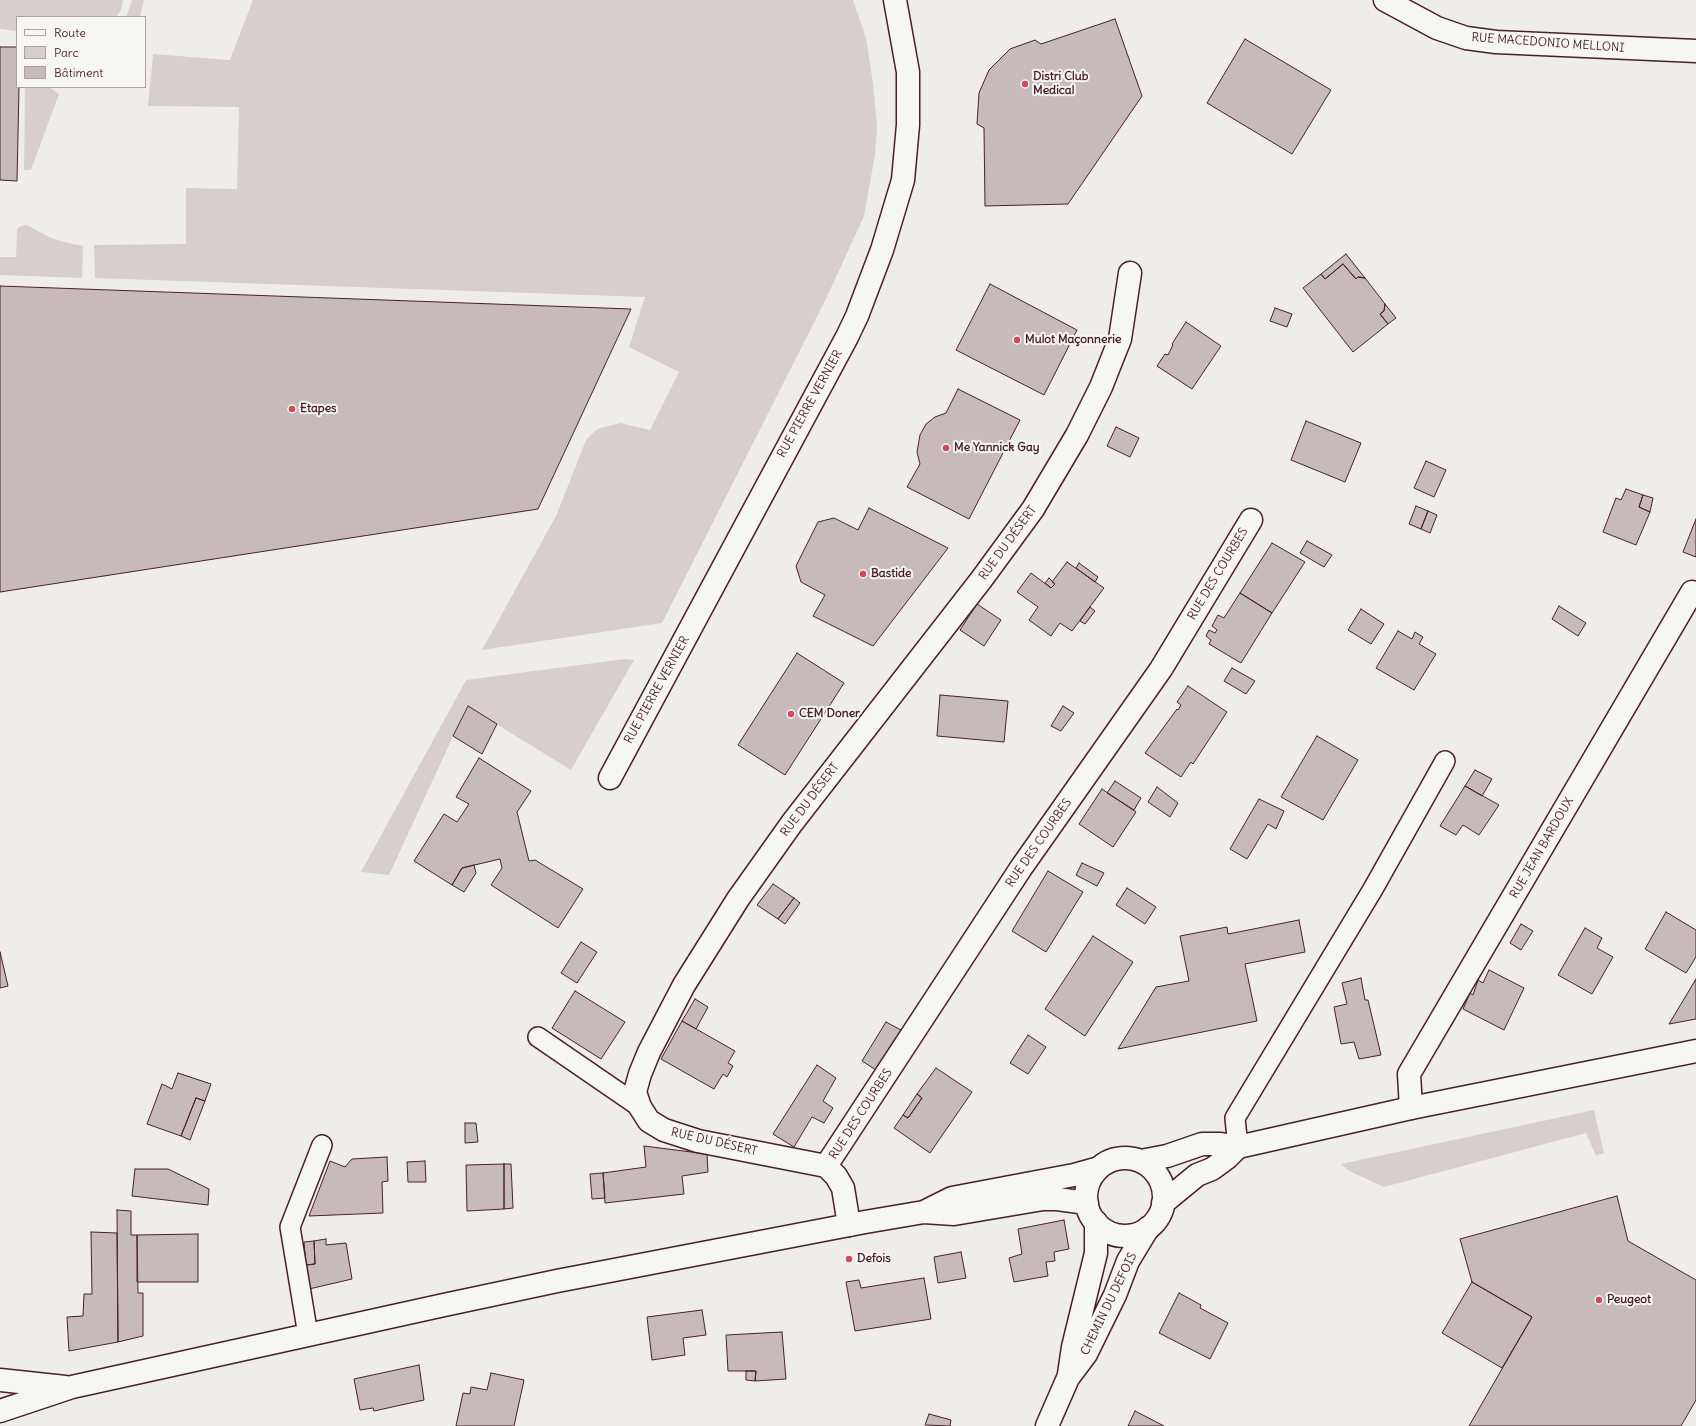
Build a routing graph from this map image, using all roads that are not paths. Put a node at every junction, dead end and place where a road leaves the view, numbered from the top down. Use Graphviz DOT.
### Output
graph roads {
  1 [pos="895,0"];
  2 [pos="1385,0"];
  3 [pos="1696,51"];
  4 [pos="1130,273"];
  5 [pos="1251,520"];
  6 [pos="1694,592"];
  7 [pos="1444,761"];
  8 [pos="610,778"];
  9 [pos="538,1037"];
  10 [pos="1696,1051"];
  11 [pos="640,1107"];
  12 [pos="1410,1108"];
  13 [pos="322,1145"];
  14 [pos="1238,1147"];
  15 [pos="1141,1161"];
  16 [pos="826,1166"];
  17 [pos="1099,1168"];
  18 [pos="1087,1203"];
  19 [pos="1163,1203"];
  20 [pos="924,1212"];
  21 [pos="1096,1222"];
  22 [pos="850,1225"];
  23 [pos="1148,1228"];
  24 [pos="308,1335"];
  25 [pos="1068,1378"];
  26 [pos="0,1380"];
  27 [pos="72,1387"];
  28 [pos="0,1411"];
  29 [pos="1047,1426"];
  1 -- 8 [label="street, RUE PIERRE VERNIER"];
  2 -- 3 [label="street, RUE MACEDONIO MELLONI"];
  4 -- 11 [label="street, RUE DU DÉSERT"];
  5 -- 16 [label="street, RUE DES COURBES"];
  6 -- 12 [label="street, RUE JEAN BARDOUX"];
  7 -- 14 [label="lane"];
  9 -- 11 [label="lane"];
  10 -- 12 [label="street"];
  11 -- 16 [label="street, RUE DU DÉSERT"];
  12 -- 14 [label="street"];
  13 -- 24 [label="lane"];
  14 -- 15 [label="street"];
  14 -- 19 [label="street"];
  15 -- 17 [label="street"];
  15 -- 19 [label="street"];
  16 -- 22 [label="street"];
  17 -- 18 [label="street"];
  17 -- 20 [label="street"];
  18 -- 20 [label="street"];
  18 -- 21 [label="street"];
  19 -- 23 [label="street"];
  20 -- 22 [label="street"];
  21 -- 23 [label="street"];
  21 -- 25 [label="street, CHEMIN DU DEFOIS"];
  22 -- 24 [label="street"];
  23 -- 25 [label="street, CHEMIN DU DEFOIS"];
  24 -- 27 [label="street"];
  25 -- 29 [label="street, CHEMIN DU DEFOIS"];
  26 -- 27 [label="street"];
  27 -- 28 [label="street"];
}
